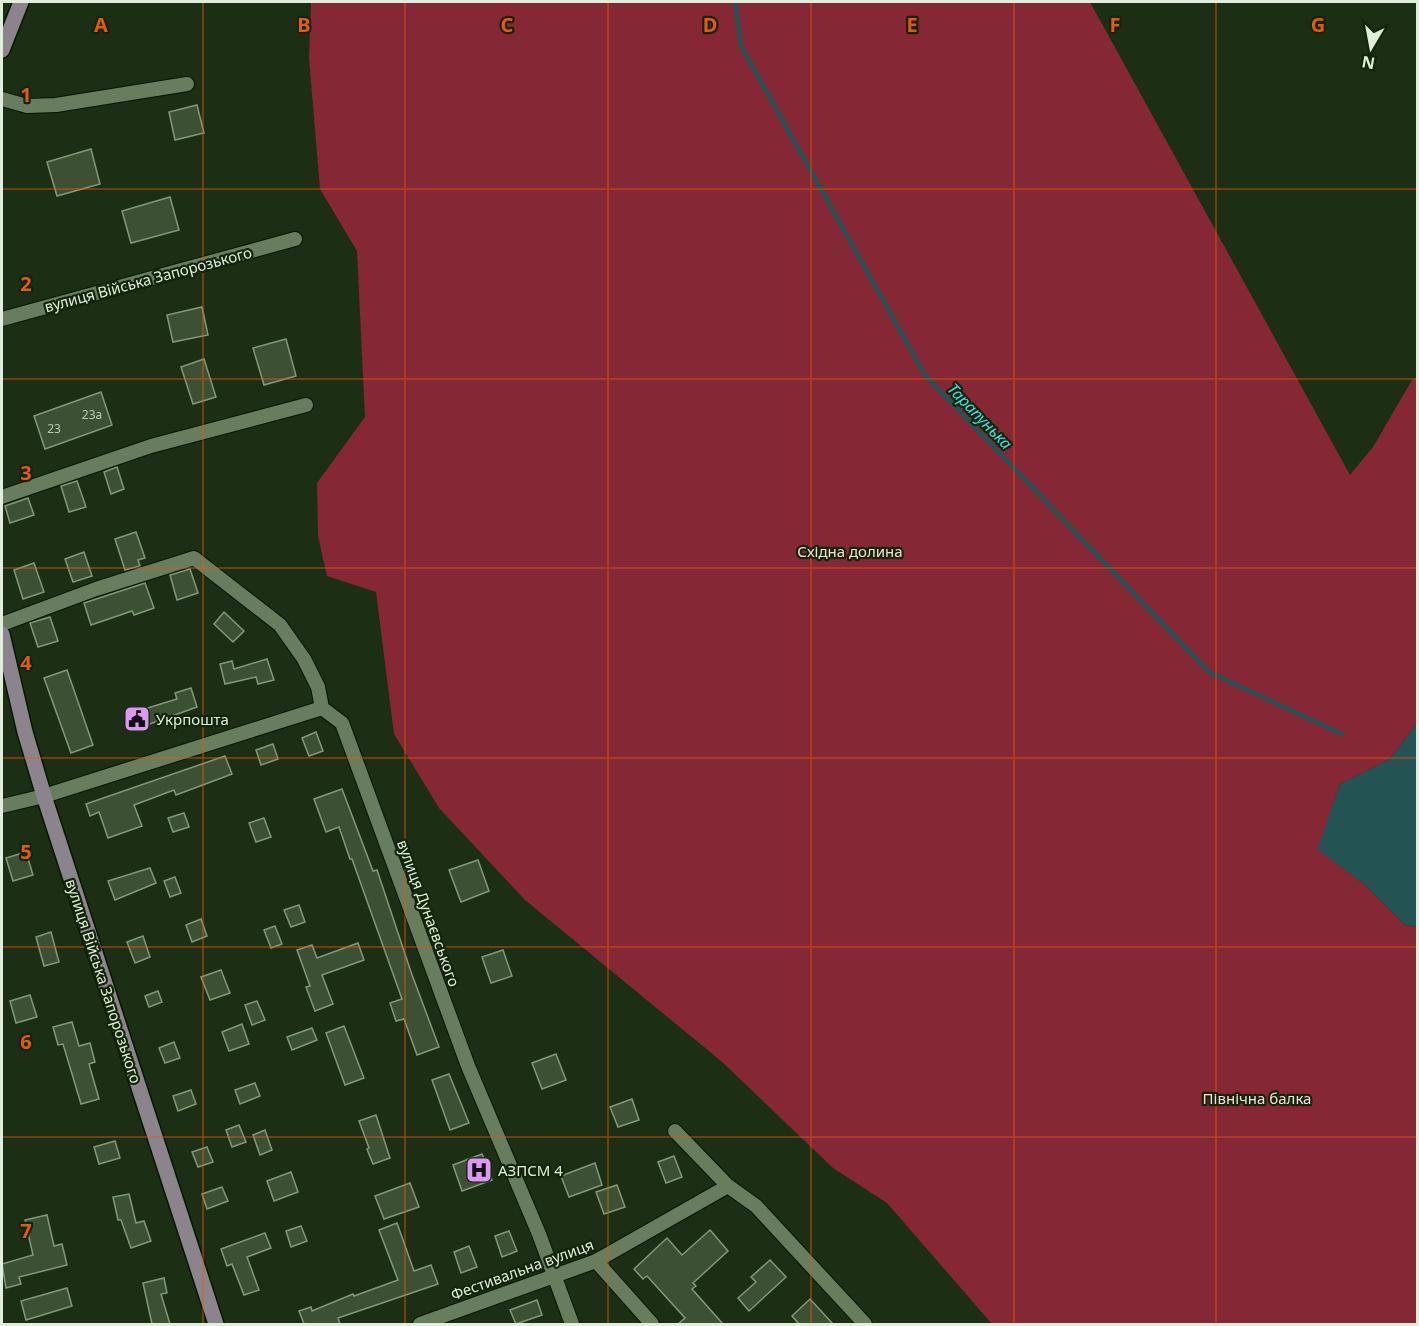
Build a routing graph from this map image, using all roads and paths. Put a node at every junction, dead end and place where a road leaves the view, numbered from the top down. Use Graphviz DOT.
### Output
graph roads {
  1 [pos="21,2"];
  2 [pos="2,50"];
  3 [pos="187,84"];
  4 [pos="2,99"];
  5 [pos="296,239"];
  6 [pos="2,319"];
  7 [pos="306,405"];
  8 [pos="2,497"];
  9 [pos="2,624"];
  10 [pos="2,634"];
  11 [pos="322,708"];
  12 [pos="44,796"];
  13 [pos="2,806"];
  14 [pos="675,1131"];
  15 [pos="728,1186"];
  16 [pos="596,1261"];
  17 [pos="554,1275"];
  18 [pos="216,1324"];
  19 [pos="420,1324"];
  20 [pos="572,1324"];
  21 [pos="652,1324"];
  22 [pos="864,1324"];
  1 -- 2 [label="street"];
  3 -- 4 [label="street"];
  5 -- 6 [label="street, вулиця Війська Запорозького"];
  7 -- 8 [label="street"];
  9 -- 11 [label="street"];
  10 -- 12 [label="street, вулиця Війська Запорозького"];
  11 -- 12 [label="street"];
  11 -- 17 [label="street, вулиця Дунаєвського"];
  12 -- 13 [label="street"];
  12 -- 18 [label="street, вулиця Війська Запорозького"];
  14 -- 15 [label="street"];
  15 -- 16 [label="street, Фестивальна вулиця"];
  15 -- 22 [label="street"];
  16 -- 17 [label="street, Фестивальна вулиця"];
  16 -- 21 [label="street"];
  17 -- 19 [label="street, Фестивальна вулиця"];
  17 -- 20 [label="street, вулиця Дунаєвського"];
}
